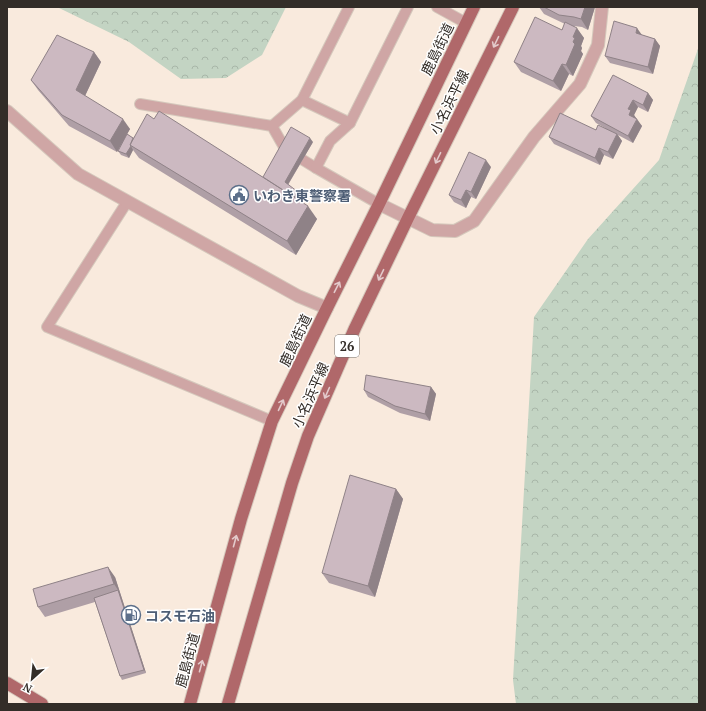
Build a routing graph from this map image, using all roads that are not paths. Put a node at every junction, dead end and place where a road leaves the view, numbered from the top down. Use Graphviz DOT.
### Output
graph roads {
  1 [pos="349,7"];
  2 [pos="408,7"];
  3 [pos="437,7"];
  4 [pos="474,7"];
  5 [pos="513,7"];
  6 [pos="602,7"];
  7 [pos="466,23"];
  8 [pos="302,100"];
  9 [pos="140,104"];
  10 [pos="7,111"];
  11 [pos="350,123"];
  12 [pos="272,126"];
  13 [pos="284,147"];
  14 [pos="303,160"];
  15 [pos="316,168"];
  16 [pos="128,202"];
  17 [pos="379,204"];
  18 [pos="408,218"];
  19 [pos="327,308"];
  20 [pos="272,422"];
  21 [pos="7,683"];
  22 [pos="42,704"];
  23 [pos="190,704"];
  24 [pos="228,704"];
  1 -- 8 [label="lane"];
  2 -- 11 [label="lane"];
  3 -- 7 [label="lane"];
  4 -- 7 [label="main road, 鹿島街道 / 26"];
  5 -- 18 [label="main road, 小名浜平線 / 26, one-way"];
  6 -- 18 [label="street"];
  7 -- 17 [label="main road, 鹿島街道 / 26"];
  8 -- 11 [label="lane"];
  8 -- 12 [label="lane"];
  9 -- 12 [label="lane"];
  10 -- 16 [label="street"];
  11 -- 15 [label="lane"];
  12 -- 13 [label="lane"];
  14 -- 15 [label="lane"];
  15 -- 17 [label="lane"];
  16 -- 19 [label="street"];
  16 -- 20 [label="lane"];
  17 -- 18 [label="street"];
  19 -- 17 [label="main road, 鹿島街道 / 26, one-way"];
  18 -- 24 [label="main road, 小名浜平線 / 26, one-way"];
  20 -- 19 [label="main road, 鹿島街道 / 26, one-way"];
  23 -- 20 [label="main road, 鹿島街道 / 26, one-way"];
  21 -- 22 [label="main road"];
}
